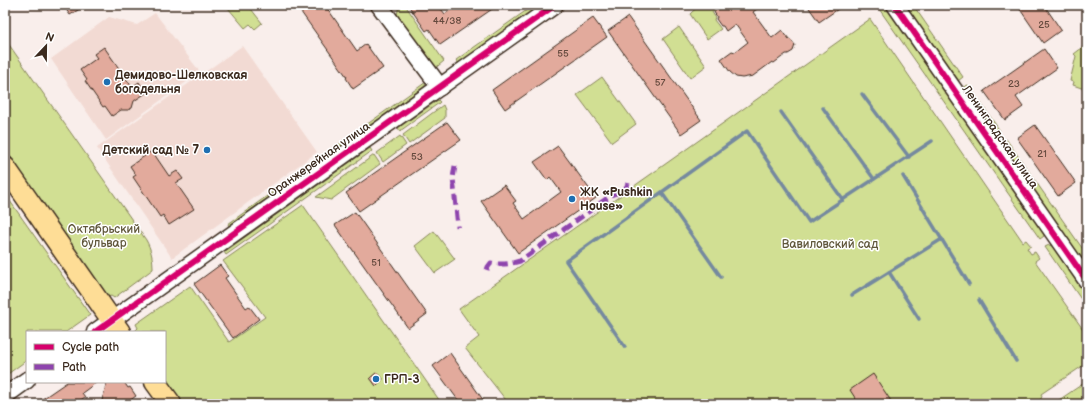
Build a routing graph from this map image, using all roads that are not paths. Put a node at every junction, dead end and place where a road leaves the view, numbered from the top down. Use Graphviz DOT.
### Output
graph roads {
  1 [pos="379,5"];
  2 [pos="556,5"];
  3 [pos="895,5"];
  4 [pos="440,87"];
  5 [pos="5,167"];
  6 [pos="1087,281"];
  7 [pos="116,326"];
  8 [pos="98,331"];
  9 [pos="26,381"];
  10 [pos="156,383"];
  11 [pos="5,396"];
  12 [pos="171,404"];
  1 -- 4 [label="street"];
  2 -- 4 [label="street, Оранжерейная улица"];
  3 -- 6 [label="street, Ленинградская улица"];
  4 -- 7 [label="street, Оранжерейная улица"];
  5 -- 7 [label="main road"];
  7 -- 8 [label="street, Оранжерейная улица"];
  9 -- 11 [label="street"];
  10 -- 12 [label="main road"];
}
